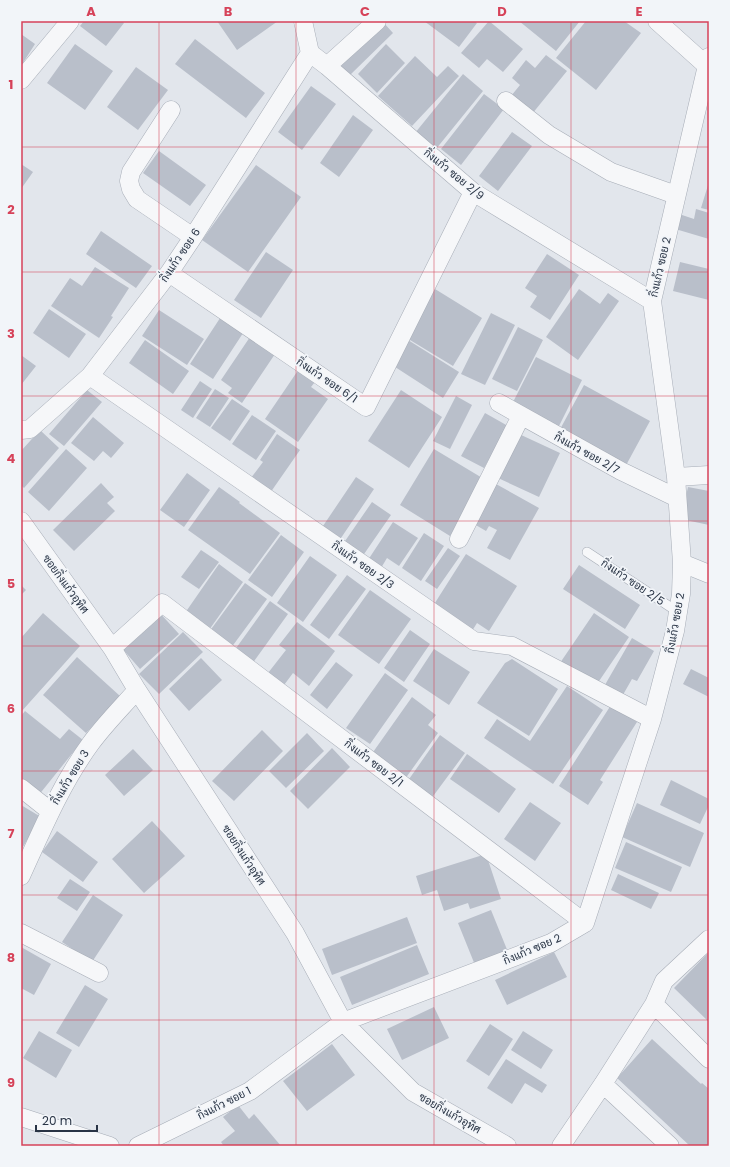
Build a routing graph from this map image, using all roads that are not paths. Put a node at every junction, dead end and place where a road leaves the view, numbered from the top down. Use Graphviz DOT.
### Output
graph roads {
  1 [pos="70,21"];
  2 [pos="303,21"];
  3 [pos="377,21"];
  4 [pos="656,21"];
  5 [pos="310,52"];
  6 [pos="708,62"];
  7 [pos="327,66"];
  8 [pos="21,80"];
  9 [pos="506,101"];
  10 [pos="171,110"];
  11 [pos="474,192"];
  12 [pos="676,195"];
  13 [pos="193,237"];
  14 [pos="169,272"];
  15 [pos="652,301"];
  16 [pos="90,376"];
  17 [pos="499,404"];
  18 [pos="521,416"];
  19 [pos="21,430"];
  20 [pos="709,474"];
  21 [pos="676,477"];
  22 [pos="677,498"];
  23 [pos="21,521"];
  24 [pos="459,539"];
  25 [pos="587,552"];
  26 [pos="682,563"];
  27 [pos="709,574"];
  28 [pos="678,612"];
  29 [pos="112,648"];
  30 [pos="137,690"];
  31 [pos="652,719"];
  32 [pos="21,788"];
  33 [pos="50,811"];
  34 [pos="21,876"];
  35 [pos="585,923"];
  36 [pos="21,932"];
  37 [pos="709,939"];
  38 [pos="100,973"];
  39 [pos="654,1004"];
  40 [pos="343,1022"];
  41 [pos="709,1060"];
  42 [pos="604,1084"];
  43 [pos="21,1117"];
  44 [pos="110,1146"];
  45 [pos="138,1146"];
  46 [pos="507,1146"];
  47 [pos="561,1146"];
  48 [pos="670,1146"];
  1 -- 8 [label="street"];
  2 -- 5 [label="street"];
  3 -- 7 [label="street"];
  4 -- 6 [label="street"];
  5 -- 7 [label="street, กิ่งแก้ว ซอย 2/9"];
  5 -- 13 [label="street, กิ่งแก้ว ซอย 6"];
  6 -- 12 [label="street, กิ่งแก้ว ซอย 2"];
  7 -- 11 [label="street, กิ่งแก้ว ซอย 2/9"];
  9 -- 12 [label="street"];
  10 -- 13 [label="street"];
  11 -- 14 [label="street, กิ่งแก้ว ซอย 6/1"];
  11 -- 15 [label="street, กิ่งแก้ว ซอย 2/9"];
  12 -- 15 [label="street, กิ่งแก้ว ซอย 2"];
  13 -- 14 [label="street, กิ่งแก้ว ซอย 6"];
  14 -- 16 [label="street, กิ่งแก้ว ซอย 6"];
  15 -- 21 [label="street, กิ่งแก้ว ซอย 2"];
  16 -- 19 [label="street, กิ่งแก้ว ซอย 6"];
  16 -- 31 [label="street, กิ่งแก้ว ซอย 2/3"];
  17 -- 18 [label="street, กิ่งแก้ว ซอย 2/7"];
  18 -- 22 [label="street, กิ่งแก้ว ซอย 2/7"];
  18 -- 24 [label="street"];
  20 -- 21 [label="street"];
  21 -- 22 [label="street, กิ่งแก้ว ซอย 2"];
  22 -- 26 [label="street, กิ่งแก้ว ซอย 2"];
  23 -- 29 [label="street, ซอยกิ่งแก้วอุทิศ"];
  25 -- 28 [label="lane, กิ่งแก้ว ซอย 2/5"];
  26 -- 27 [label="street"];
  26 -- 28 [label="street, กิ่งแก้ว ซอย 2"];
  28 -- 31 [label="street, กิ่งแก้ว ซอย 2"];
  29 -- 30 [label="street, ซอยกิ่งแก้วอุทิศ"];
  29 -- 35 [label="street, กิ่งแก้ว ซอย 2/1"];
  30 -- 33 [label="street, กิ่งแก้ว ซอย 3"];
  30 -- 40 [label="street, ซอยกิ่งแก้วอุทิศ"];
  31 -- 35 [label="street, กิ่งแก้ว ซอย 2"];
  32 -- 33 [label="street"];
  33 -- 34 [label="street, กิ่งแก้ว ซอย 3"];
  35 -- 40 [label="street, กิ่งแก้ว ซอย 2"];
  36 -- 38 [label="street"];
  37 -- 39 [label="street"];
  39 -- 41 [label="street"];
  39 -- 42 [label="street"];
  40 -- 45 [label="street, กิ่งแก้ว ซอย 1"];
  40 -- 46 [label="street, ซอยกิ่งแก้วอุทิศ"];
  42 -- 47 [label="street"];
  42 -- 48 [label="street"];
  43 -- 44 [label="street"];
}
